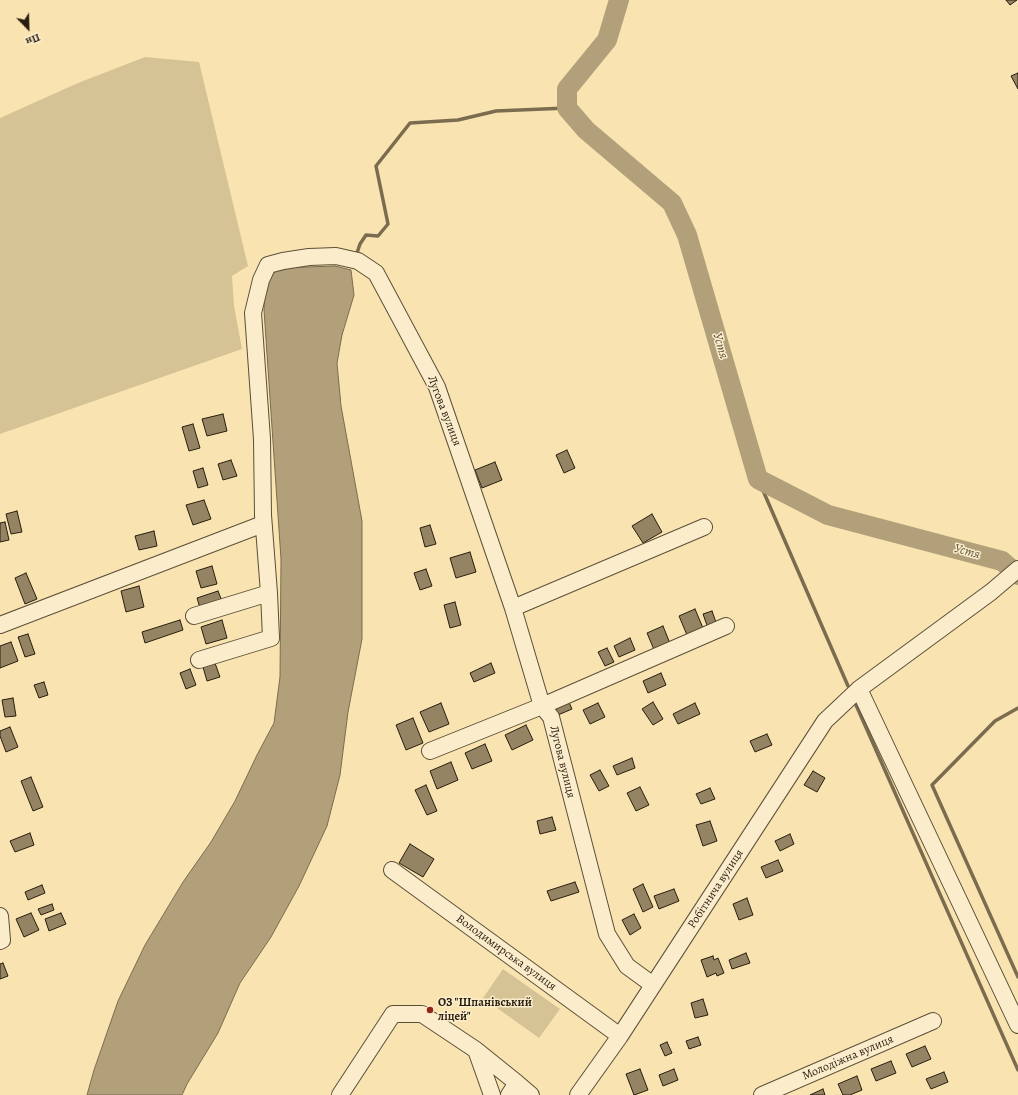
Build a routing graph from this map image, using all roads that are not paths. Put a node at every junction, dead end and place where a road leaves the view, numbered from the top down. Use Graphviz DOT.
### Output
graph roads {
  1 [pos="263,524"];
  2 [pos="704,527"];
  3 [pos="1018,569"];
  4 [pos="269,593"];
  5 [pos="513,608"];
  6 [pos="194,616"];
  7 [pos="0,625"];
  8 [pos="726,626"];
  9 [pos="199,660"];
  10 [pos="859,689"];
  11 [pos="542,706"];
  12 [pos="430,751"];
  13 [pos="392,870"];
  14 [pos="0,916"];
  15 [pos="0,941"];
  16 [pos="653,986"];
  17 [pos="933,1021"];
  18 [pos="1018,1025"];
  19 [pos="620,1036"];
  20 [pos="476,1050"];
  21 [pos="513,1089"];
  22 [pos="340,1095"];
  23 [pos="492,1095"];
  24 [pos="531,1095"];
  25 [pos="578,1095"];
  26 [pos="762,1095"];
  1 -- 4 [label="street, Лугова вулиця"];
  1 -- 5 [label="street, Лугова вулиця"];
  1 -- 7 [label="street"];
  2 -- 5 [label="street"];
  3 -- 10 [label="street, Робітнича вулиця"];
  4 -- 6 [label="street"];
  4 -- 9 [label="street, Лугова вулиця"];
  5 -- 11 [label="street, Лугова вулиця"];
  8 -- 11 [label="street"];
  10 -- 16 [label="street, Робітнича вулиця"];
  10 -- 18 [label="street"];
  11 -- 12 [label="street"];
  11 -- 16 [label="street, Лугова вулиця"];
  13 -- 19 [label="street, Володимирська вулиця"];
  14 -- 15 [label="street"];
  16 -- 19 [label="street, Робітнича вулиця"];
  17 -- 26 [label="street, Молодіжна вулиця"];
  19 -- 25 [label="street, Робітнича вулиця"];
  20 -- 21 [label="street"];
  20 -- 22 [label="street"];
  20 -- 23 [label="street"];
  21 -- 24 [label="street"];
}
